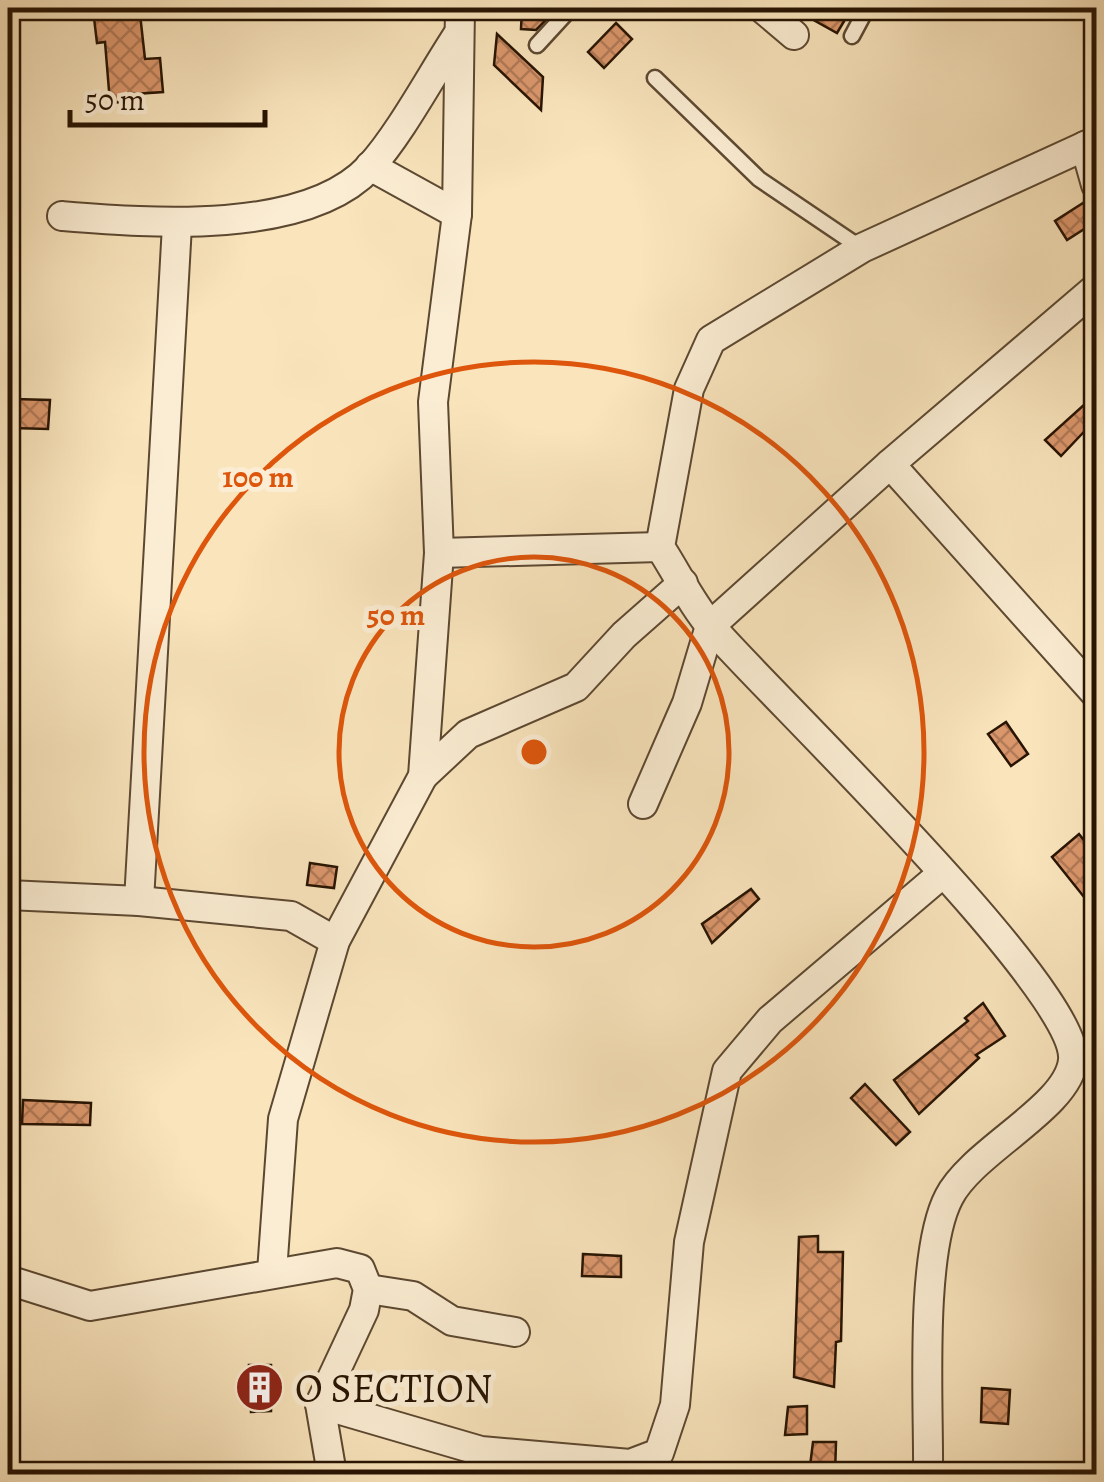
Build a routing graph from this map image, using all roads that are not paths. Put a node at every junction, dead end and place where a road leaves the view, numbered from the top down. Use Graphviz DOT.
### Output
graph roads {
  1 [pos="571,8"];
  2 [pos="762,8"];
  3 [pos="867,8"];
  4 [pos="460,19"];
  5 [pos="794,35"];
  6 [pos="852,36"];
  7 [pos="537,45"];
  8 [pos="654,78"];
  9 [pos="1091,143"];
  10 [pos="370,166"];
  11 [pos="1096,185"];
  12 [pos="457,214"];
  13 [pos="62,216"];
  14 [pos="177,225"];
  15 [pos="862,248"];
  16 [pos="1096,288"];
  17 [pos="890,464"];
  18 [pos="660,547"];
  19 [pos="439,554"];
  20 [pos="683,583"];
  21 [pos="710,626"];
  22 [pos="1096,694"];
  23 [pos="424,776"];
  24 [pos="643,804"];
  25 [pos="943,873"];
  26 [pos="8,896"];
  27 [pos="138,901"];
  28 [pos="335,940"];
  29 [pos="272,1272"];
  30 [pos="8,1280"];
  31 [pos="368,1289"];
  32 [pos="515,1332"];
  33 [pos="320,1404"];
  34 [pos="332,1474"];
  35 [pos="928,1474"];
  1 -- 7 [label="lane"];
  2 -- 5 [label="street"];
  3 -- 6 [label="lane"];
  4 -- 10 [label="street"];
  4 -- 12 [label="street"];
  8 -- 15 [label="lane"];
  9 -- 11 [label="street"];
  9 -- 15 [label="street"];
  10 -- 12 [label="street"];
  10 -- 14 [label="street"];
  12 -- 19 [label="street"];
  13 -- 14 [label="street"];
  14 -- 27 [label="street"];
  15 -- 18 [label="street"];
  16 -- 17 [label="street"];
  17 -- 21 [label="street"];
  17 -- 22 [label="street"];
  18 -- 19 [label="street"];
  18 -- 20 [label="street"];
  19 -- 23 [label="street"];
  20 -- 21 [label="street"];
  20 -- 23 [label="street"];
  21 -- 24 [label="street"];
  21 -- 25 [label="street"];
  23 -- 28 [label="street"];
  25 -- 33 [label="street"];
  25 -- 35 [label="street"];
  26 -- 27 [label="street"];
  27 -- 28 [label="street"];
  28 -- 29 [label="street"];
  29 -- 30 [label="street"];
  29 -- 31 [label="street"];
  31 -- 32 [label="street"];
  31 -- 33 [label="street"];
  33 -- 34 [label="street"];
}
